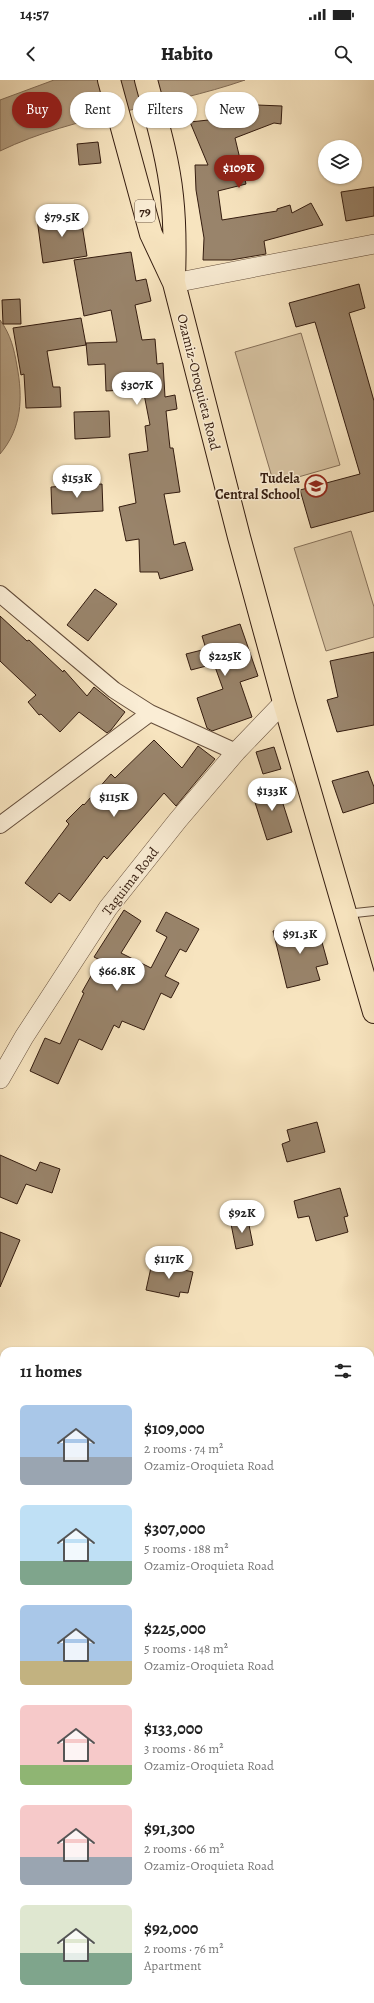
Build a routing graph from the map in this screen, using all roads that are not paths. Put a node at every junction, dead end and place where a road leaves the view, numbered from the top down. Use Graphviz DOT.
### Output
graph roads {
  1 [pos="109,80"];
  2 [pos="146,80"];
  3 [pos="374,244"];
  4 [pos="174,283"];
  5 [pos="0,594"];
  6 [pos="284,702"];
  7 [pos="150,713"];
  8 [pos="236,752"];
  9 [pos="0,825"];
  10 [pos="374,911"];
  11 [pos="345,914"];
  12 [pos="374,1012"];
  13 [pos="0,1079"];
  1 -- 4 [label="highway, Ozamiz-Oroquieta Road / 79"];
  2 -- 4 [label="highway, Ozamiz-Oroquieta Road / 79"];
  3 -- 4 [label="street"];
  4 -- 6 [label="highway, Ozamiz-Oroquieta Road / 79"];
  5 -- 7 [label="street"];
  6 -- 8 [label="street, Taguima Road"];
  6 -- 11 [label="highway, Ozamiz-Oroquieta Road / 79"];
  7 -- 8 [label="street"];
  7 -- 9 [label="street"];
  8 -- 13 [label="street, Taguima Road"];
  10 -- 11 [label="lane"];
  11 -- 12 [label="highway, Ozamiz-Oroquieta Road / 79"];
}
